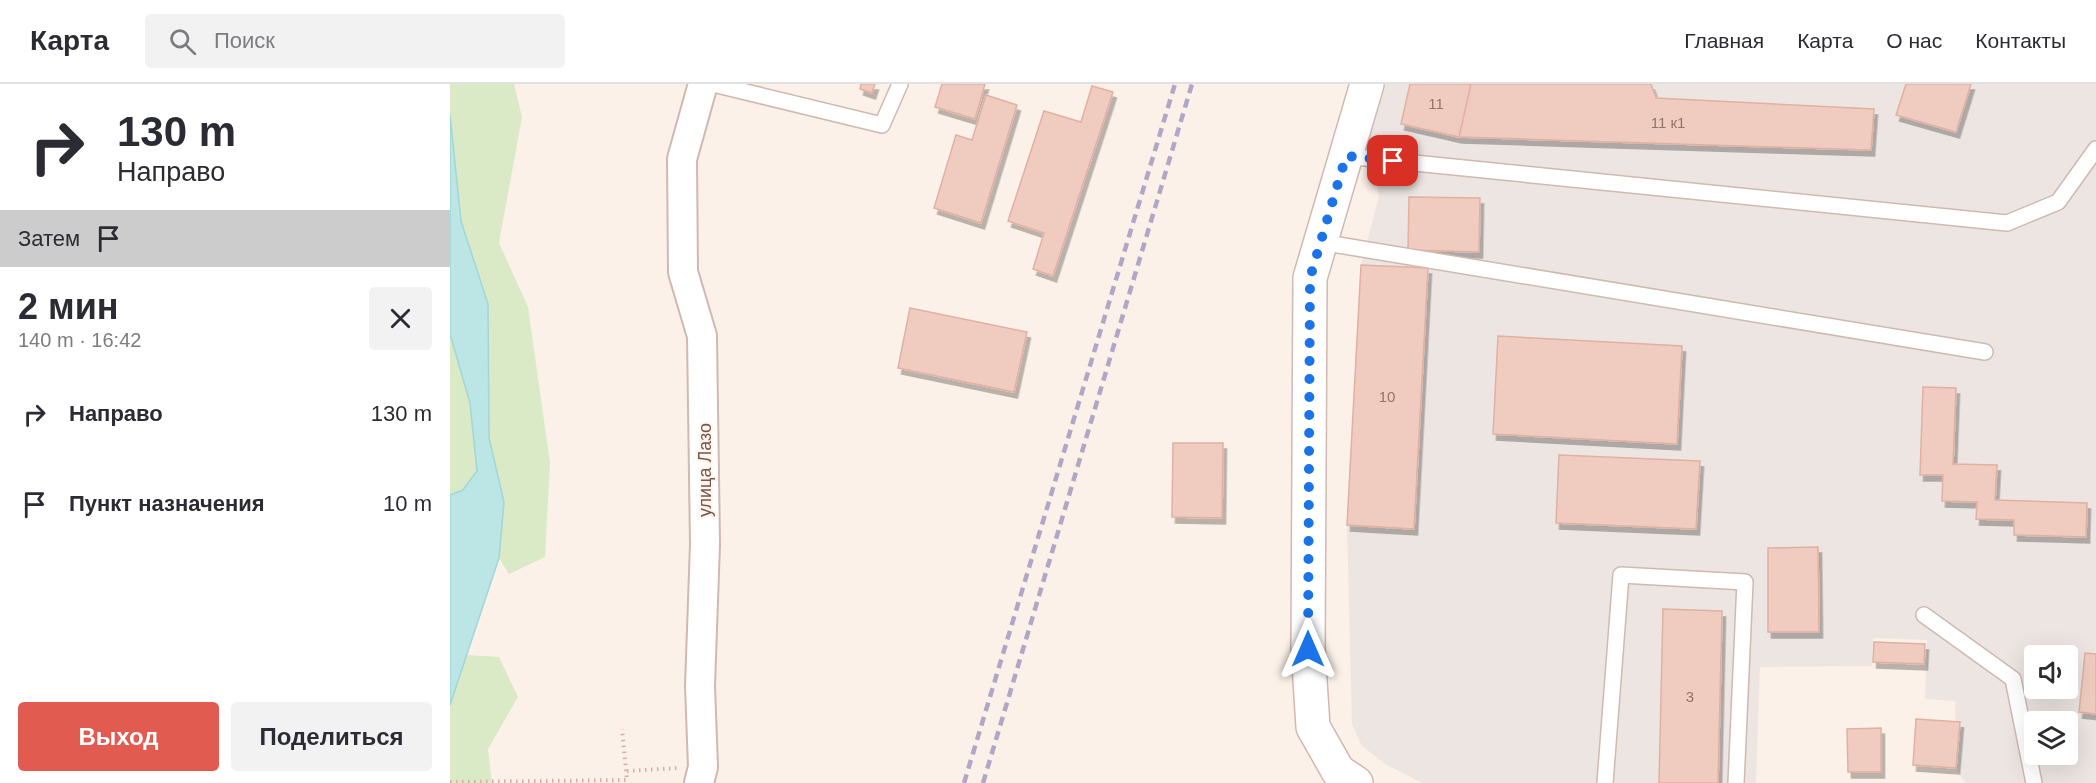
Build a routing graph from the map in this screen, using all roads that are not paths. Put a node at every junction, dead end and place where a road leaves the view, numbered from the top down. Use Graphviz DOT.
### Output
graph roads {
  1 [pos="704,84"];
  2 [pos="713,84"];
  3 [pos="900,84"];
  4 [pos="1367,84"];
  5 [pos="2096,149"];
  6 [pos="1346,156"];
  7 [pos="1320,242"];
  8 [pos="1985,352"];
  9 [pos="1924,615"];
  10 [pos="699,783"];
  11 [pos="1356,783"];
  12 [pos="1605,783"];
  13 [pos="1736,783"];
  14 [pos="2034,783"];
  1 -- 10 [label="street, улица Лазо"];
  2 -- 3 [label="lane"];
  4 -- 6 [label="street"];
  5 -- 6 [label="lane"];
  6 -- 7 [label="street"];
  7 -- 8 [label="lane"];
  7 -- 11 [label="street"];
  9 -- 14 [label="lane"];
  12 -- 13 [label="lane"];
}
